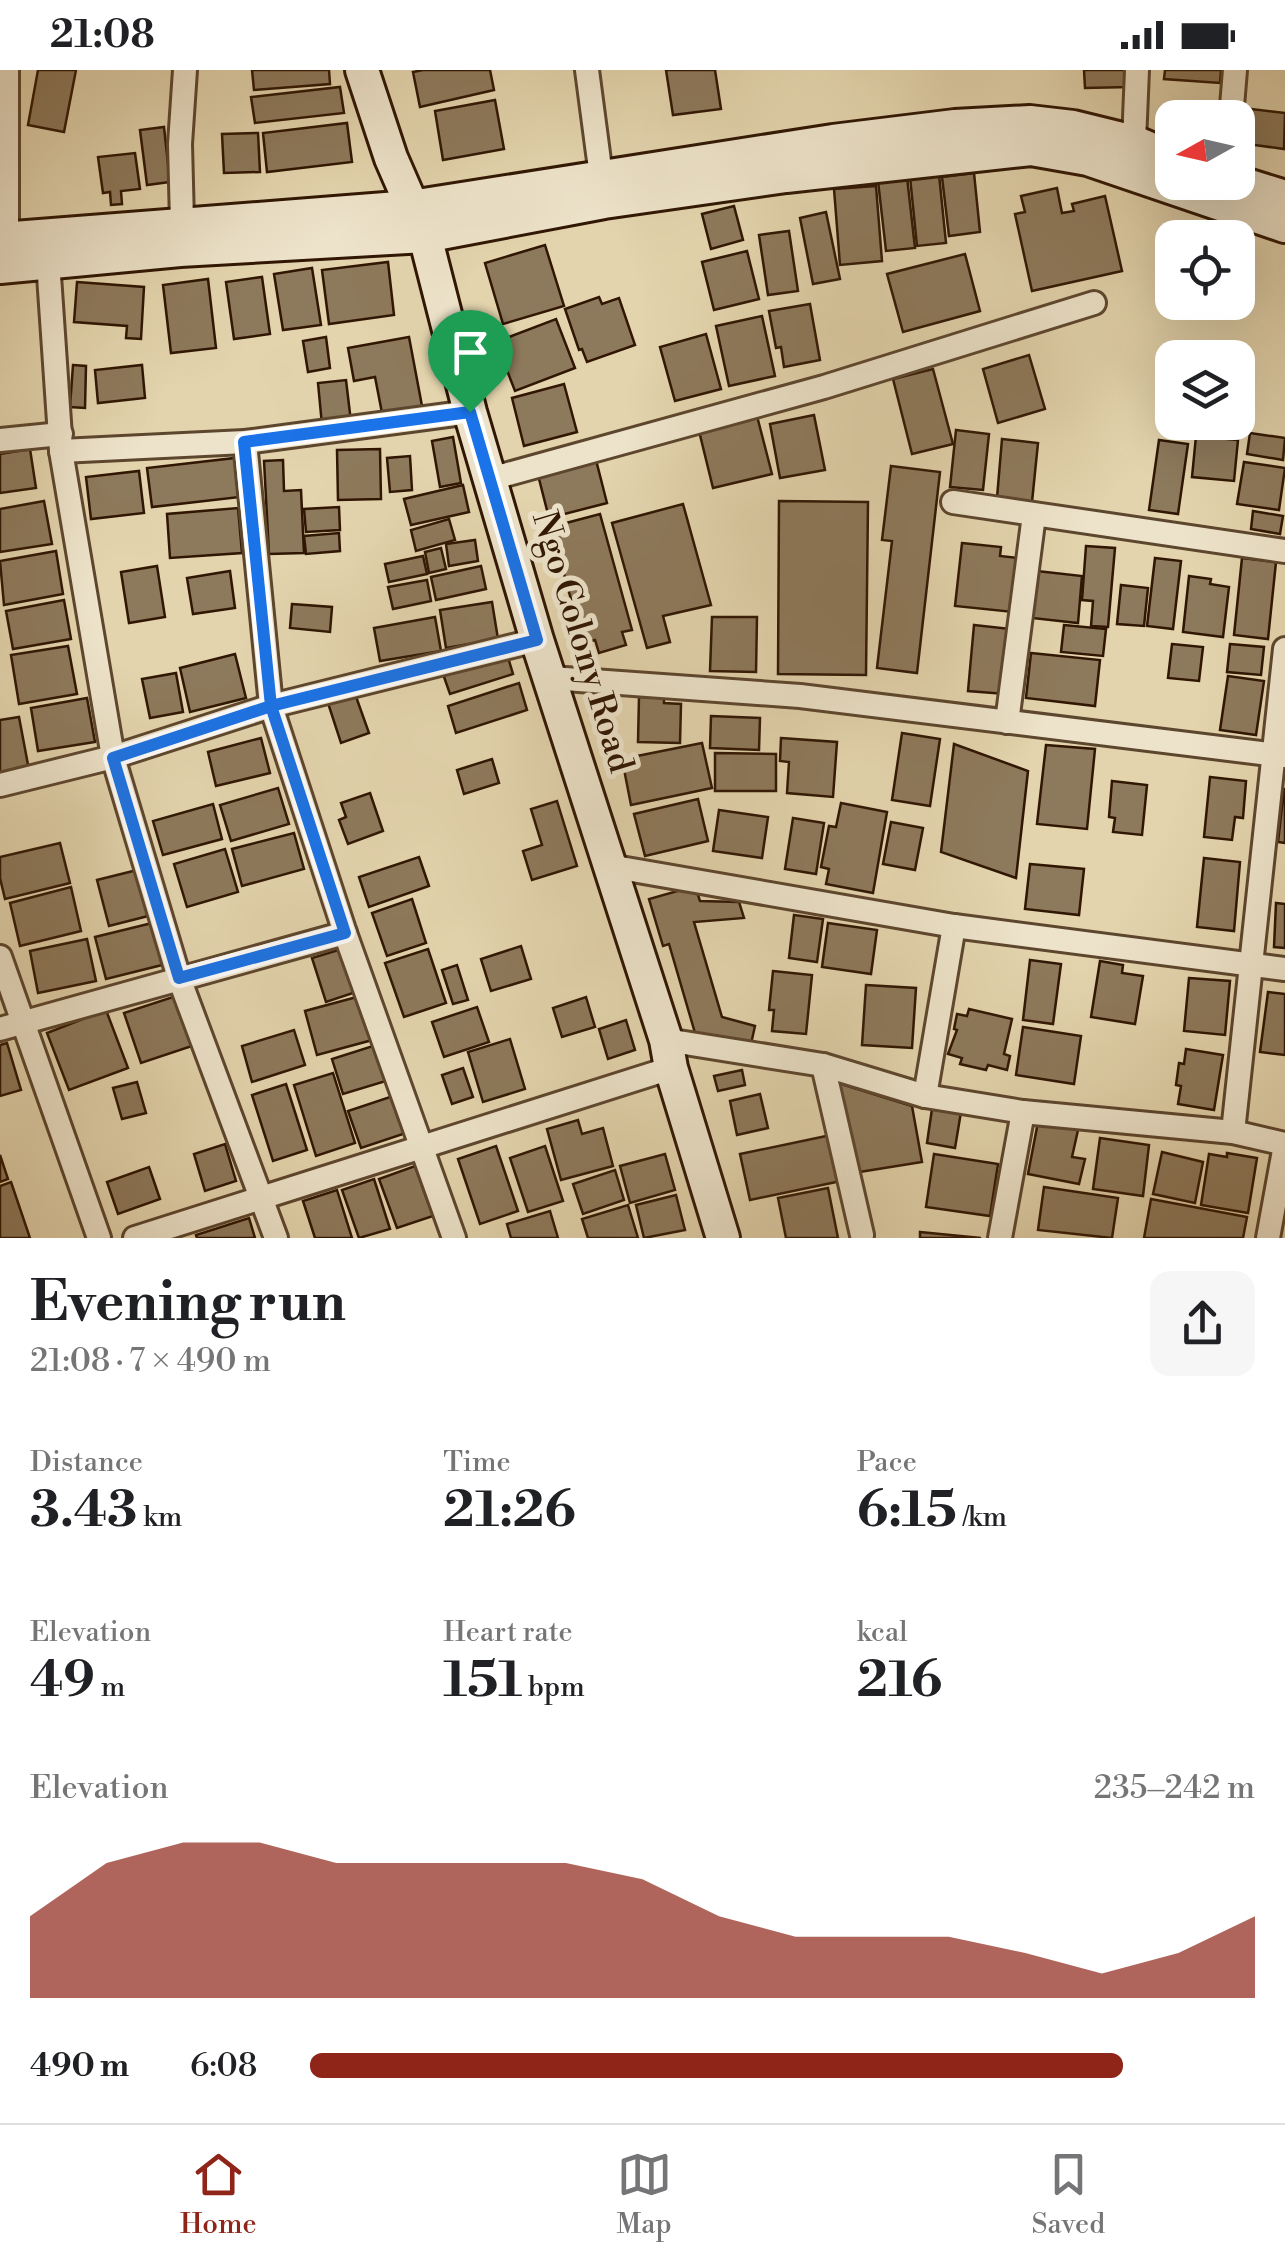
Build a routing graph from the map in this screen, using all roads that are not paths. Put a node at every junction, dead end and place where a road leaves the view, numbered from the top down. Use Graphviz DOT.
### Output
graph roads {
  1 [pos="7,70"];
  2 [pos="185,70"];
  3 [pos="362,70"];
  4 [pos="587,70"];
  5 [pos="1137,70"];
  6 [pos="1235,70"];
  7 [pos="1232,100"];
  8 [pos="1134,142"];
  9 [pos="1155,151"];
  10 [pos="601,176"];
  11 [pos="1255,187"];
  12 [pos="1285,196"];
  13 [pos="418,221"];
  14 [pos="182,222"];
  15 [pos="1285,226"];
  16 [pos="2,248"];
  17 [pos="48,261"];
  18 [pos="1094,303"];
  19 [pos="470,412"];
  20 [pos="0,440"];
  21 [pos="244,442"];
  22 [pos="61,443"];
  23 [pos="490,479"];
  24 [pos="953,502"];
  25 [pos="1034,515"];
  26 [pos="1285,552"];
  27 [pos="537,640"];
  28 [pos="1285,649"];
  29 [pos="551,678"];
  30 [pos="271,706"];
  31 [pos="1008,722"];
  32 [pos="1279,756"];
  33 [pos="113,758"];
  34 [pos="0,785"];
  35 [pos="609,866"];
  36 [pos="954,926"];
  37 [pos="345,933"];
  38 [pos="0,957"];
  39 [pos="1250,964"];
  40 [pos="1285,969"];
  41 [pos="179,978"];
  42 [pos="10,1026"];
  43 [pos="668,1054"];
  44 [pos="823,1065"];
  45 [pos="926,1096"];
  46 [pos="1024,1112"];
  47 [pos="1233,1132"];
  48 [pos="1285,1145"];
  49 [pos="421,1148"];
  50 [pos="263,1198"];
  51 [pos="862,1235"];
  52 [pos="100,1238"];
  53 [pos="136,1238"];
  54 [pos="276,1238"];
  55 [pos="454,1238"];
  56 [pos="722,1238"];
  57 [pos="1000,1238"];
  58 [pos="1268,1238"];
  1 -- 16 [label="street"];
  2 -- 14 [label="street"];
  3 -- 13 [label="street, Ngo Colony Road"];
  4 -- 10 [label="street"];
  5 -- 8 [label="street"];
  6 -- 7 [label="street"];
  8 -- 9 [label="street"];
  8 -- 10 [label="street"];
  10 -- 13 [label="street"];
  11 -- 12 [label="street"];
  13 -- 14 [label="street"];
  13 -- 15 [label="street"];
  13 -- 17 [label="street"];
  13 -- 19 [label="street, Ngo Colony Road"];
  14 -- 16 [label="street"];
  16 -- 17 [label="street"];
  17 -- 22 [label="street"];
  18 -- 23 [label="street"];
  19 -- 21 [label="street"];
  19 -- 23 [label="street, Ngo Colony Road"];
  20 -- 22 [label="street"];
  21 -- 22 [label="street"];
  21 -- 30 [label="street"];
  22 -- 33 [label="street"];
  23 -- 27 [label="street, Ngo Colony Road"];
  24 -- 25 [label="street"];
  25 -- 26 [label="street"];
  25 -- 31 [label="street"];
  27 -- 29 [label="street, Ngo Colony Road"];
  27 -- 30 [label="street"];
  28 -- 32 [label="street"];
  29 -- 31 [label="street"];
  29 -- 35 [label="street, Ngo Colony Road"];
  30 -- 33 [label="street"];
  30 -- 37 [label="street"];
  31 -- 32 [label="street"];
  32 -- 39 [label="street"];
  33 -- 34 [label="street"];
  33 -- 41 [label="street"];
  35 -- 36 [label="street"];
  35 -- 43 [label="street, Ngo Colony Road"];
  36 -- 39 [label="street"];
  36 -- 45 [label="street"];
  37 -- 41 [label="street"];
  37 -- 49 [label="street"];
  38 -- 42 [label="street"];
  39 -- 40 [label="street"];
  39 -- 47 [label="street"];
  41 -- 42 [label="street"];
  41 -- 50 [label="street"];
  42 -- 52 [label="street"];
  43 -- 44 [label="street"];
  43 -- 49 [label="street"];
  43 -- 56 [label="street, Ngo Colony Road"];
  44 -- 45 [label="street"];
  44 -- 51 [label="street"];
  45 -- 46 [label="street"];
  46 -- 47 [label="street"];
  46 -- 57 [label="street"];
  47 -- 48 [label="street"];
  48 -- 58 [label="street"];
  49 -- 50 [label="street"];
  49 -- 55 [label="street"];
  50 -- 53 [label="street"];
  50 -- 54 [label="street"];
}
